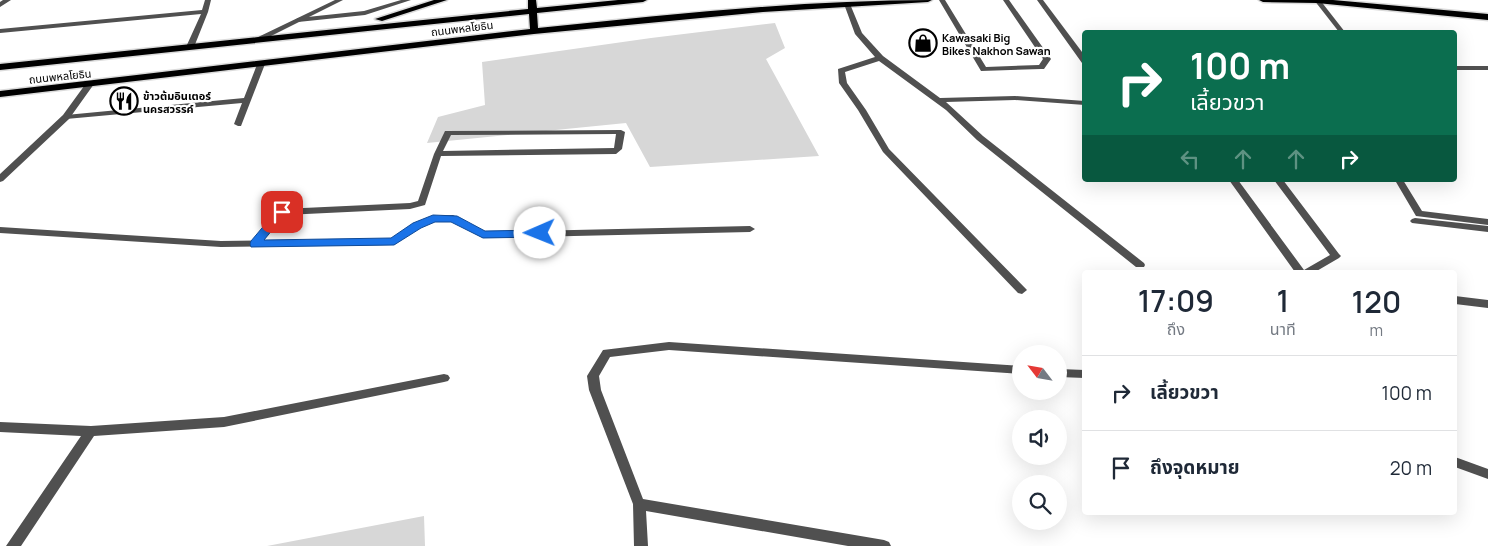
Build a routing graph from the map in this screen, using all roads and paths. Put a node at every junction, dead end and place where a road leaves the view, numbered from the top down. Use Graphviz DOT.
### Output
graph roads {
  1 [pos="8,0"];
  2 [pos="208,0"];
  3 [pos="340,0"];
  4 [pos="408,0"];
  5 [pos="443,0"];
  6 [pos="532,0"];
  7 [pos="643,0"];
  8 [pos="928,0"];
  9 [pos="942,0"];
  10 [pos="1006,0"];
  11 [pos="1040,0"];
  12 [pos="1262,0"];
  13 [pos="1317,2"];
  14 [pos="847,4"];
  15 [pos="0,5"];
  16 [pos="533,10"];
  17 [pos="205,12"];
  18 [pos="570,14"];
  19 [pos="1488,17"];
  20 [pos="298,20"];
  21 [pos="1340,30"];
  22 [pos="328,31"];
  23 [pos="534,31"];
  24 [pos="0,32"];
  25 [pos="256,40"];
  26 [pos="190,47"];
  27 [pos="1082,57"];
  28 [pos="880,58"];
  29 [pos="261,64"];
  30 [pos="0,67"];
  31 [pos="1457,68"];
  32 [pos="1488,68"];
  33 [pos="90,84"];
  34 [pos="0,94"];
  35 [pos="247,100"];
  36 [pos="938,100"];
  37 [pos="1082,103"];
  38 [pos="66,117"];
  39 [pos="238,124"];
  40 [pos="438,154"];
  41 [pos="0,179"];
  42 [pos="1234,182"];
  43 [pos="1280,182"];
  44 [pos="1401,182"];
  45 [pos="1415,221"];
  46 [pos="1488,222"];
  47 [pos="750,229"];
  48 [pos="1488,229"];
  49 [pos="0,230"];
  50 [pos="255,244"];
  51 [pos="1140,265"];
  52 [pos="1299,270"];
  53 [pos="1312,270"];
  54 [pos="1022,290"];
  55 [pos="1457,300"];
  56 [pos="1488,304"];
  57 [pos="1012,369"];
  58 [pos="1068,373"];
  59 [pos="1082,374"];
  60 [pos="444,378"];
  61 [pos="0,427"];
  62 [pos="91,431"];
  63 [pos="1457,463"];
  64 [pos="1488,474"];
  65 [pos="638,504"];
  66 [pos="13,546"];
  67 [pos="641,546"];
  68 [pos="884,546"];
  1 -- 15 [label="street"];
  2 -- 17 [label="street"];
  3 -- 20 [label="street"];
  4 -- 20 [label="street"];
  5 -- 22 [label="main road"];
  6 -- 16 [label="main road"];
  7 -- 18 [label="main road, ถนนพหลโยธิน"];
  8 -- 14 [label="main road, ถนนพหลโยธิน"];
  9 -- 10 [label="street"];
  11 -- 27 [label="street"];
  12 -- 13 [label="main road"];
  13 -- 19 [label="main road"];
  13 -- 21 [label="street"];
  14 -- 18 [label="main road, ถนนพหลโยธิน"];
  14 -- 28 [label="street"];
  16 -- 18 [label="main road, ถนนพหลโยธิน"];
  16 -- 22 [label="main road, ถนนพหลโยธิน"];
  16 -- 23 [label="main road"];
  17 -- 24 [label="street"];
  17 -- 26 [label="street"];
  18 -- 23 [label="main road, ถนนพหลโยธิน"];
  20 -- 25 [label="street"];
  22 -- 25 [label="main road, ถนนพหลโยธิน"];
  23 -- 29 [label="main road, ถนนพหลโยธิน"];
  25 -- 26 [label="main road, ถนนพหลโยธิน"];
  26 -- 30 [label="main road, ถนนพหลโยธิน"];
  28 -- 36 [label="street"];
  28 -- 54 [label="street"];
  29 -- 33 [label="main road, ถนนพหลโยธิน"];
  29 -- 35 [label="street"];
  31 -- 32 [label="street"];
  33 -- 34 [label="main road, ถนนพหลโยธิน"];
  33 -- 38 [label="street"];
  35 -- 38 [label="street"];
  35 -- 39 [label="street"];
  36 -- 37 [label="street"];
  36 -- 51 [label="street"];
  38 -- 41 [label="street"];
  40 -- 40 [label="street"];
  40 -- 50 [label="street"];
  42 -- 52 [label="street"];
  43 -- 53 [label="street"];
  44 -- 46 [label="street"];
  45 -- 48 [label="street"];
  47 -- 50 [label="street"];
  49 -- 50 [label="street"];
  55 -- 56 [label="street"];
  57 -- 65 [label="street"];
  58 -- 59 [label="street"];
  60 -- 62 [label="street"];
  61 -- 62 [label="street"];
  62 -- 66 [label="street"];
  63 -- 64 [label="street"];
  65 -- 67 [label="street"];
  65 -- 68 [label="street"];
}
